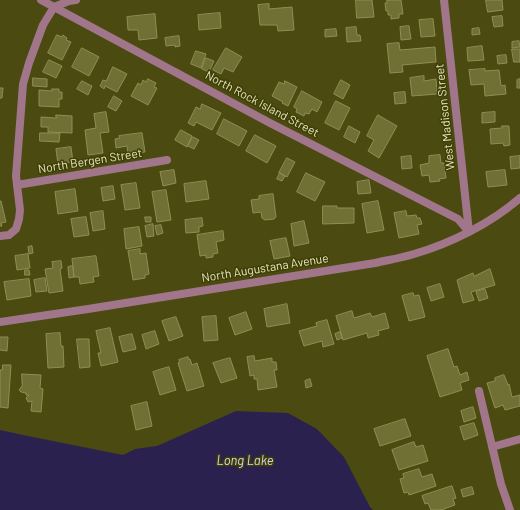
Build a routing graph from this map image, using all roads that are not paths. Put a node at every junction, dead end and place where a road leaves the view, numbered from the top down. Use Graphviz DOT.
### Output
graph roads {
  1 [pos="41,0"];
  2 [pos="76,0"];
  3 [pos="444,0"];
  4 [pos="54,7"];
  5 [pos="167,160"];
  6 [pos="17,184"];
  7 [pos="520,198"];
  8 [pos="469,232"];
  9 [pos="0,236"];
  10 [pos="0,322"];
  11 [pos="478,391"];
  12 [pos="520,439"];
  13 [pos="492,447"];
  14 [pos="510,510"];
  1 -- 4 [label="street, North Rock Island Street"];
  2 -- 4 [label="street"];
  3 -- 8 [label="street, West Madison Street"];
  4 -- 6 [label="street"];
  4 -- 8 [label="street, North Rock Island Street"];
  5 -- 6 [label="street, North Bergen Street"];
  6 -- 9 [label="street"];
  7 -- 8 [label="street, North Augustana Avenue"];
  8 -- 10 [label="street, North Augustana Avenue"];
  11 -- 13 [label="street"];
  12 -- 13 [label="street"];
  13 -- 14 [label="street"];
}
